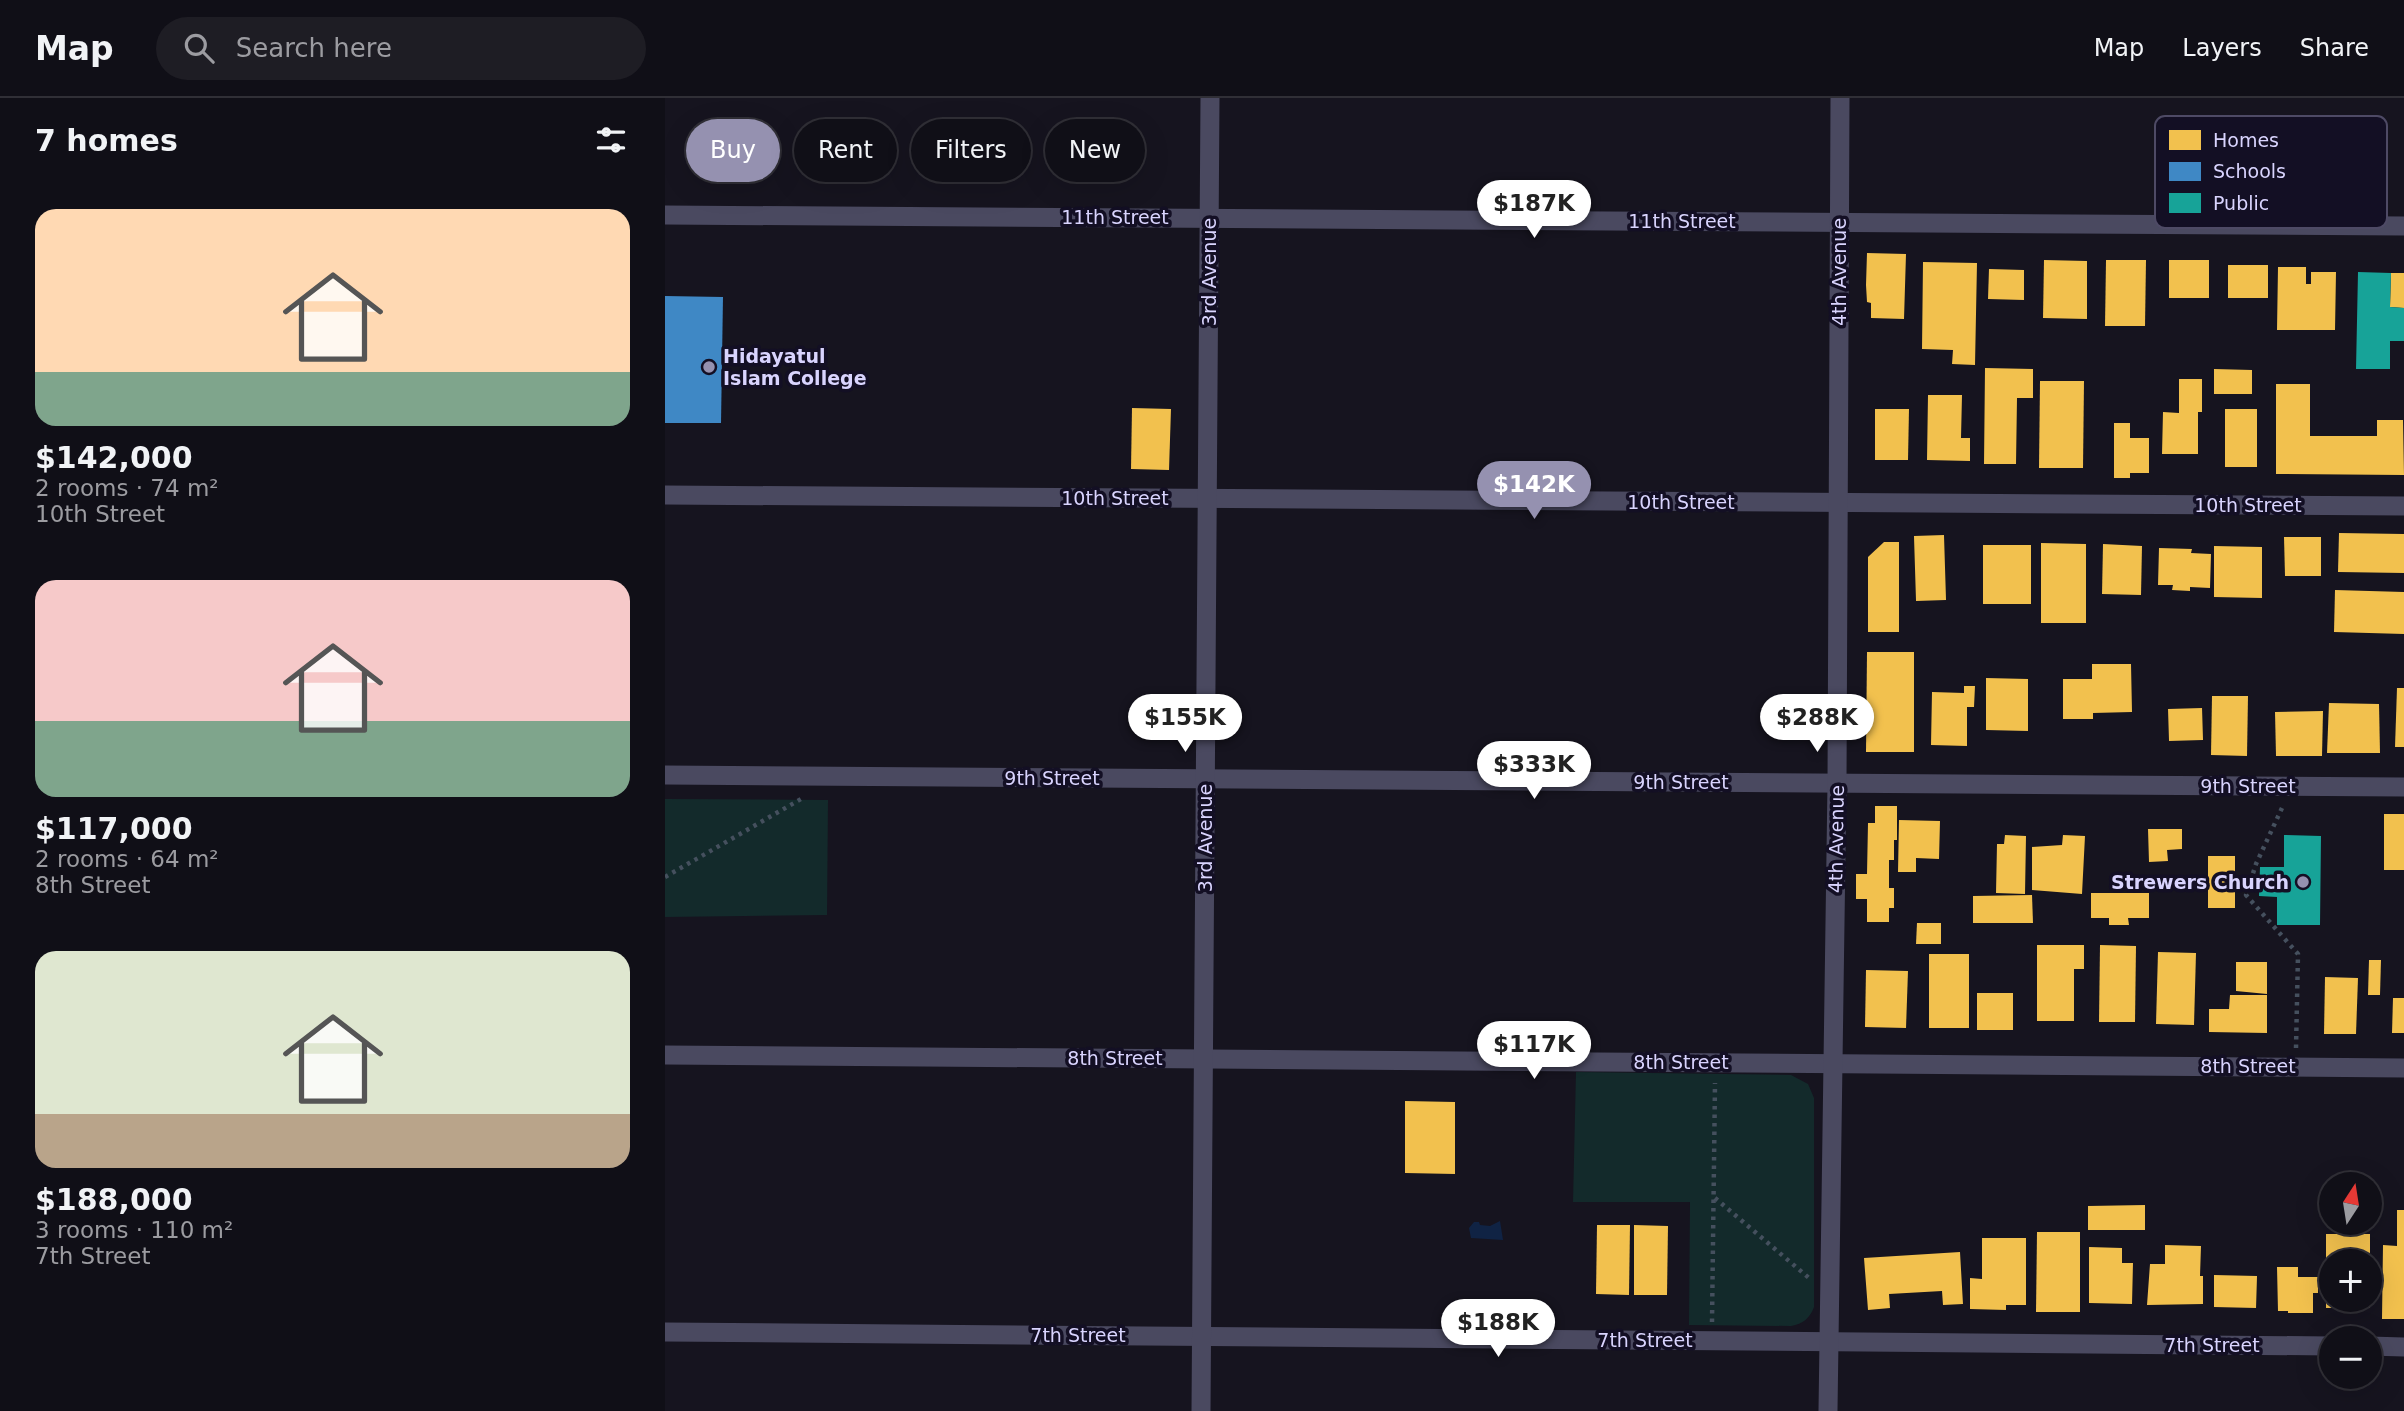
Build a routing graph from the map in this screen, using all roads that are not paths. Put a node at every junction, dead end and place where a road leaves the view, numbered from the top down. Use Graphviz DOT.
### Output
graph roads {
  1 [pos="1210,98"];
  2 [pos="1840,98"];
  3 [pos="665,215"];
  4 [pos="1209,217"];
  5 [pos="1839,222"];
  6 [pos="2155,224"];
  7 [pos="665,495"];
  8 [pos="1207,499"];
  9 [pos="1838,503"];
  10 [pos="2404,506"];
  11 [pos="665,775"];
  12 [pos="1205,779"];
  13 [pos="1837,783"];
  14 [pos="2404,787"];
  15 [pos="665,1055"];
  16 [pos="1203,1059"];
  17 [pos="1831,1063"];
  18 [pos="2404,1068"];
  19 [pos="665,1332"];
  20 [pos="1201,1336"];
  21 [pos="1828,1342"];
  22 [pos="2319,1346"];
  23 [pos="2382,1346"];
  24 [pos="2404,1347"];
  25 [pos="1201,1411"];
  26 [pos="1828,1411"];
  1 -- 4 [label="street, 3rd Avenue"];
  2 -- 5 [label="street, 4th Avenue"];
  3 -- 4 [label="street, 11th Street"];
  4 -- 5 [label="street, 11th Street"];
  4 -- 8 [label="street, 3rd Avenue"];
  5 -- 6 [label="street, 11th Street"];
  5 -- 9 [label="street, 4th Avenue"];
  7 -- 8 [label="street, 10th Street"];
  8 -- 9 [label="street, 10th Street"];
  8 -- 12 [label="street, 3rd Avenue"];
  9 -- 10 [label="street, 10th Street"];
  9 -- 13 [label="street, 4th Avenue"];
  11 -- 12 [label="street, 9th Street"];
  12 -- 13 [label="street, 9th Street"];
  12 -- 16 [label="street, 3rd Avenue"];
  13 -- 14 [label="street, 9th Street"];
  13 -- 17 [label="street, 4th Avenue"];
  15 -- 16 [label="street, 8th Street"];
  16 -- 17 [label="street, 8th Street"];
  16 -- 20 [label="street, 3rd Avenue"];
  17 -- 18 [label="street, 8th Street"];
  17 -- 21 [label="street, 4th Avenue"];
  19 -- 20 [label="street, 7th Street"];
  20 -- 21 [label="street, 7th Street"];
  20 -- 25 [label="street, 3rd Avenue"];
  21 -- 22 [label="street, 7th Street"];
  21 -- 26 [label="street, 4th Avenue"];
  23 -- 24 [label="street"];
}
